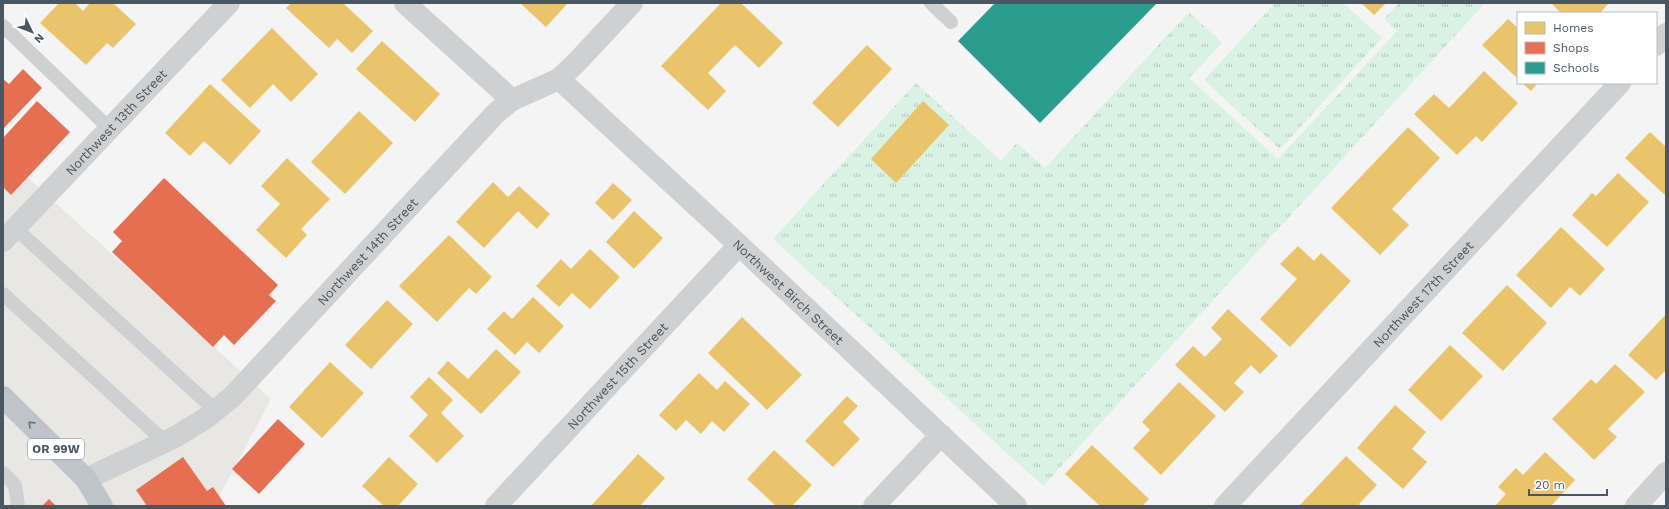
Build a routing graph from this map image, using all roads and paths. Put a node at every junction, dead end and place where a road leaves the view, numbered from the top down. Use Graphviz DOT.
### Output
graph roads {
  1 [pos="229,3"];
  2 [pos="405,3"];
  3 [pos="632,3"];
  4 [pos="931,3"];
  5 [pos="951,22"];
  6 [pos="3,26"];
  7 [pos="1666,34"];
  8 [pos="1657,44"];
  9 [pos="559,79"];
  10 [pos="1619,84"];
  11 [pos="512,100"];
  12 [pos="110,129"];
  13 [pos="9,234"];
  14 [pos="739,245"];
  15 [pos="3,294"];
  16 [pos="3,397"];
  17 [pos="215,410"];
  18 [pos="941,435"];
  19 [pos="165,442"];
  20 [pos="3,473"];
  21 [pos="1666,473"];
  22 [pos="86,479"];
  23 [pos="18,506"];
  24 [pos="102,506"];
  25 [pos="496,506"];
  26 [pos="874,506"];
  27 [pos="1016,506"];
  28 [pos="1225,506"];
  29 [pos="1636,506"];
  1 -- 12 [label="street, Northwest 13th Street"];
  2 -- 11 [label="street"];
  3 -- 9 [label="street, Northwest 14th Street"];
  4 -- 5 [label="lane"];
  6 -- 12 [label="lane"];
  7 -- 8 [label="street"];
  9 -- 11 [label="street, Northwest 14th Street"];
  9 -- 14 [label="street, Northwest Birch Street"];
  10 -- 28 [label="street, Northwest 17th Street"];
  11 -- 17 [label="street, Northwest 14th Street"];
  12 -- 13 [label="street, Northwest 13th Street"];
  13 -- 17 [label="lane"];
  14 -- 18 [label="street, Northwest Birch Street"];
  14 -- 25 [label="street, Northwest 15th Street"];
  15 -- 19 [label="lane"];
  22 -- 16 [label="highway, OR 99W, one-way"];
  17 -- 19 [label="street, Northwest 14th Street"];
  18 -- 26 [label="street"];
  18 -- 27 [label="street, Northwest Birch Street"];
  19 -- 22 [label="street, Northwest 14th Street"];
  20 -- 23 [label="lane"];
  21 -- 29 [label="street"];
  22 -- 24 [label="highway, OR 99W"];
}
